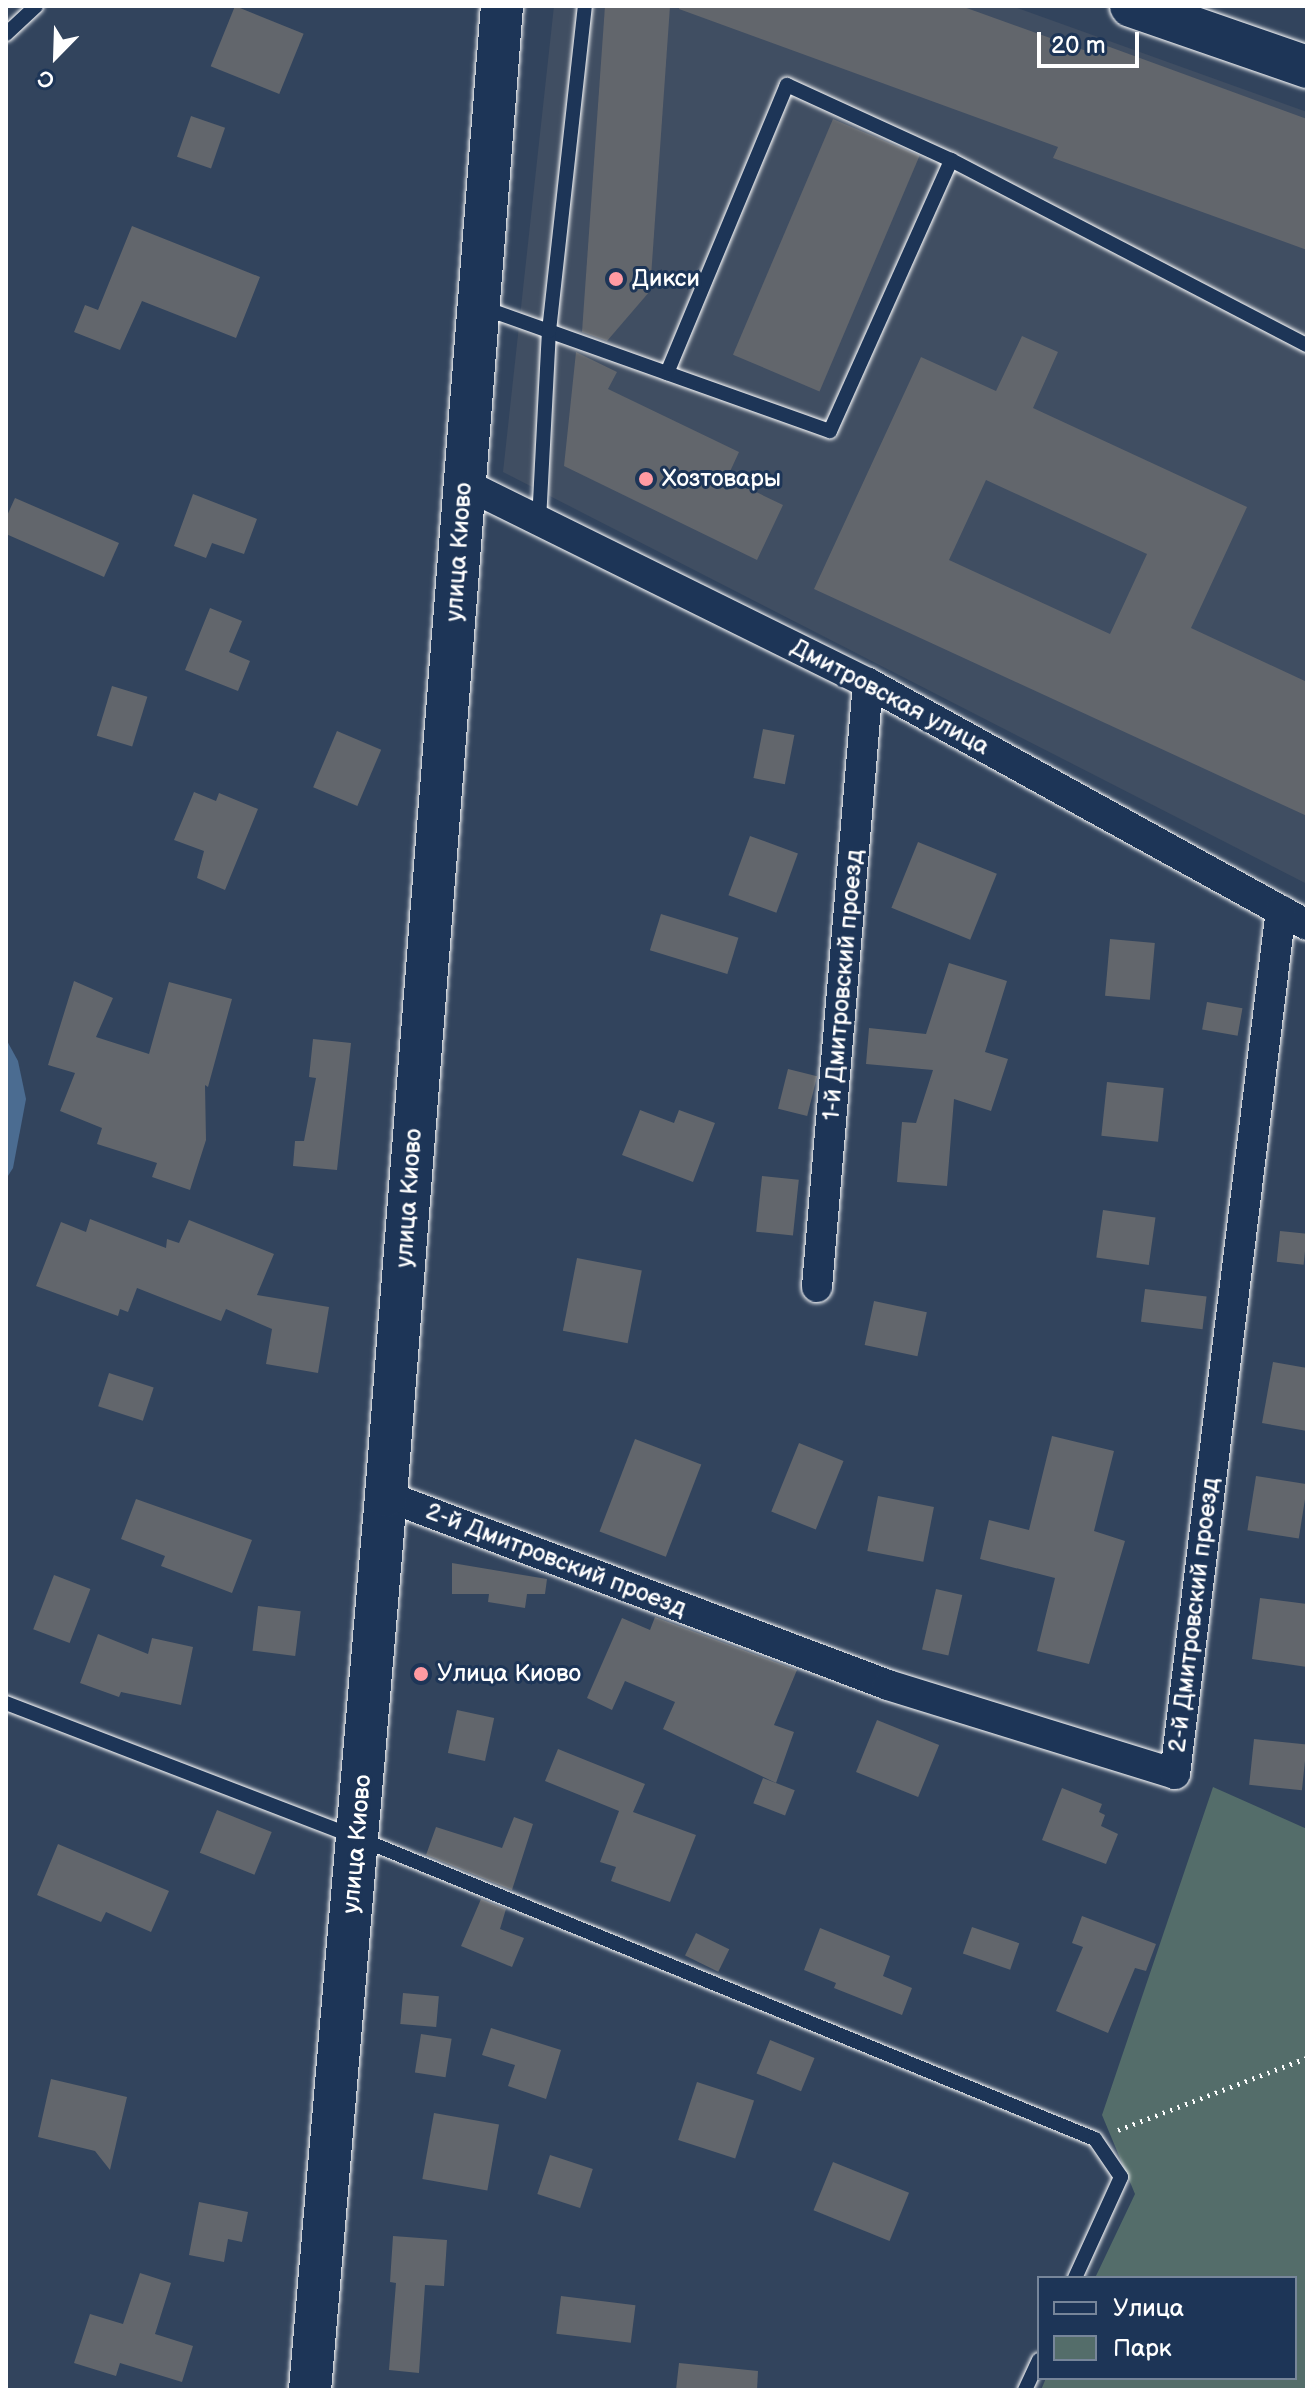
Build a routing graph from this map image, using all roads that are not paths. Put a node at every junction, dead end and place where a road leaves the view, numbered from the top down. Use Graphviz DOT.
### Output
graph roads {
  1 [pos="36,6"];
  2 [pos="502,6"];
  3 [pos="585,6"];
  4 [pos="1131,6"];
  5 [pos="6,34"];
  6 [pos="1307,67"];
  7 [pos="951,160"];
  8 [pos="478,306"];
  9 [pos="549,331"];
  10 [pos="1307,345"];
  11 [pos="667,373"];
  12 [pos="465,484"];
  13 [pos="539,521"];
  14 [pos="868,683"];
  15 [pos="1294,918"];
  16 [pos="817,1287"];
  17 [pos="386,1496"];
  18 [pos="6,1703"];
  19 [pos="358,1838"];
  20 [pos="1076,2276"];
  21 [pos="1037,2364"];
  22 [pos="310,2390"];
  23 [pos="1025,2390"];
  1 -- 5 [label="lane"];
  2 -- 8 [label="main road, улица Киово"];
  3 -- 9 [label="lane"];
  4 -- 6 [label="main road"];
  7 -- 10 [label="lane"];
  7 -- 11 [label="lane"];
  7 -- 11 [label="lane"];
  8 -- 9 [label="lane"];
  8 -- 12 [label="main road, улица Киово"];
  9 -- 11 [label="lane"];
  9 -- 13 [label="lane"];
  12 -- 13 [label="street, Дмитровская улица"];
  12 -- 17 [label="main road, улица Киово"];
  13 -- 14 [label="street, Дмитровская улица"];
  14 -- 15 [label="street, Дмитровская улица"];
  14 -- 16 [label="street, 1-й Дмитровский проезд"];
  15 -- 17 [label="street, 2-й Дмитровский проезд"];
  17 -- 19 [label="main road, улица Киово"];
  18 -- 19 [label="lane"];
  19 -- 20 [label="lane"];
  19 -- 22 [label="main road, улица Киово"];
  21 -- 23 [label="lane"];
}
